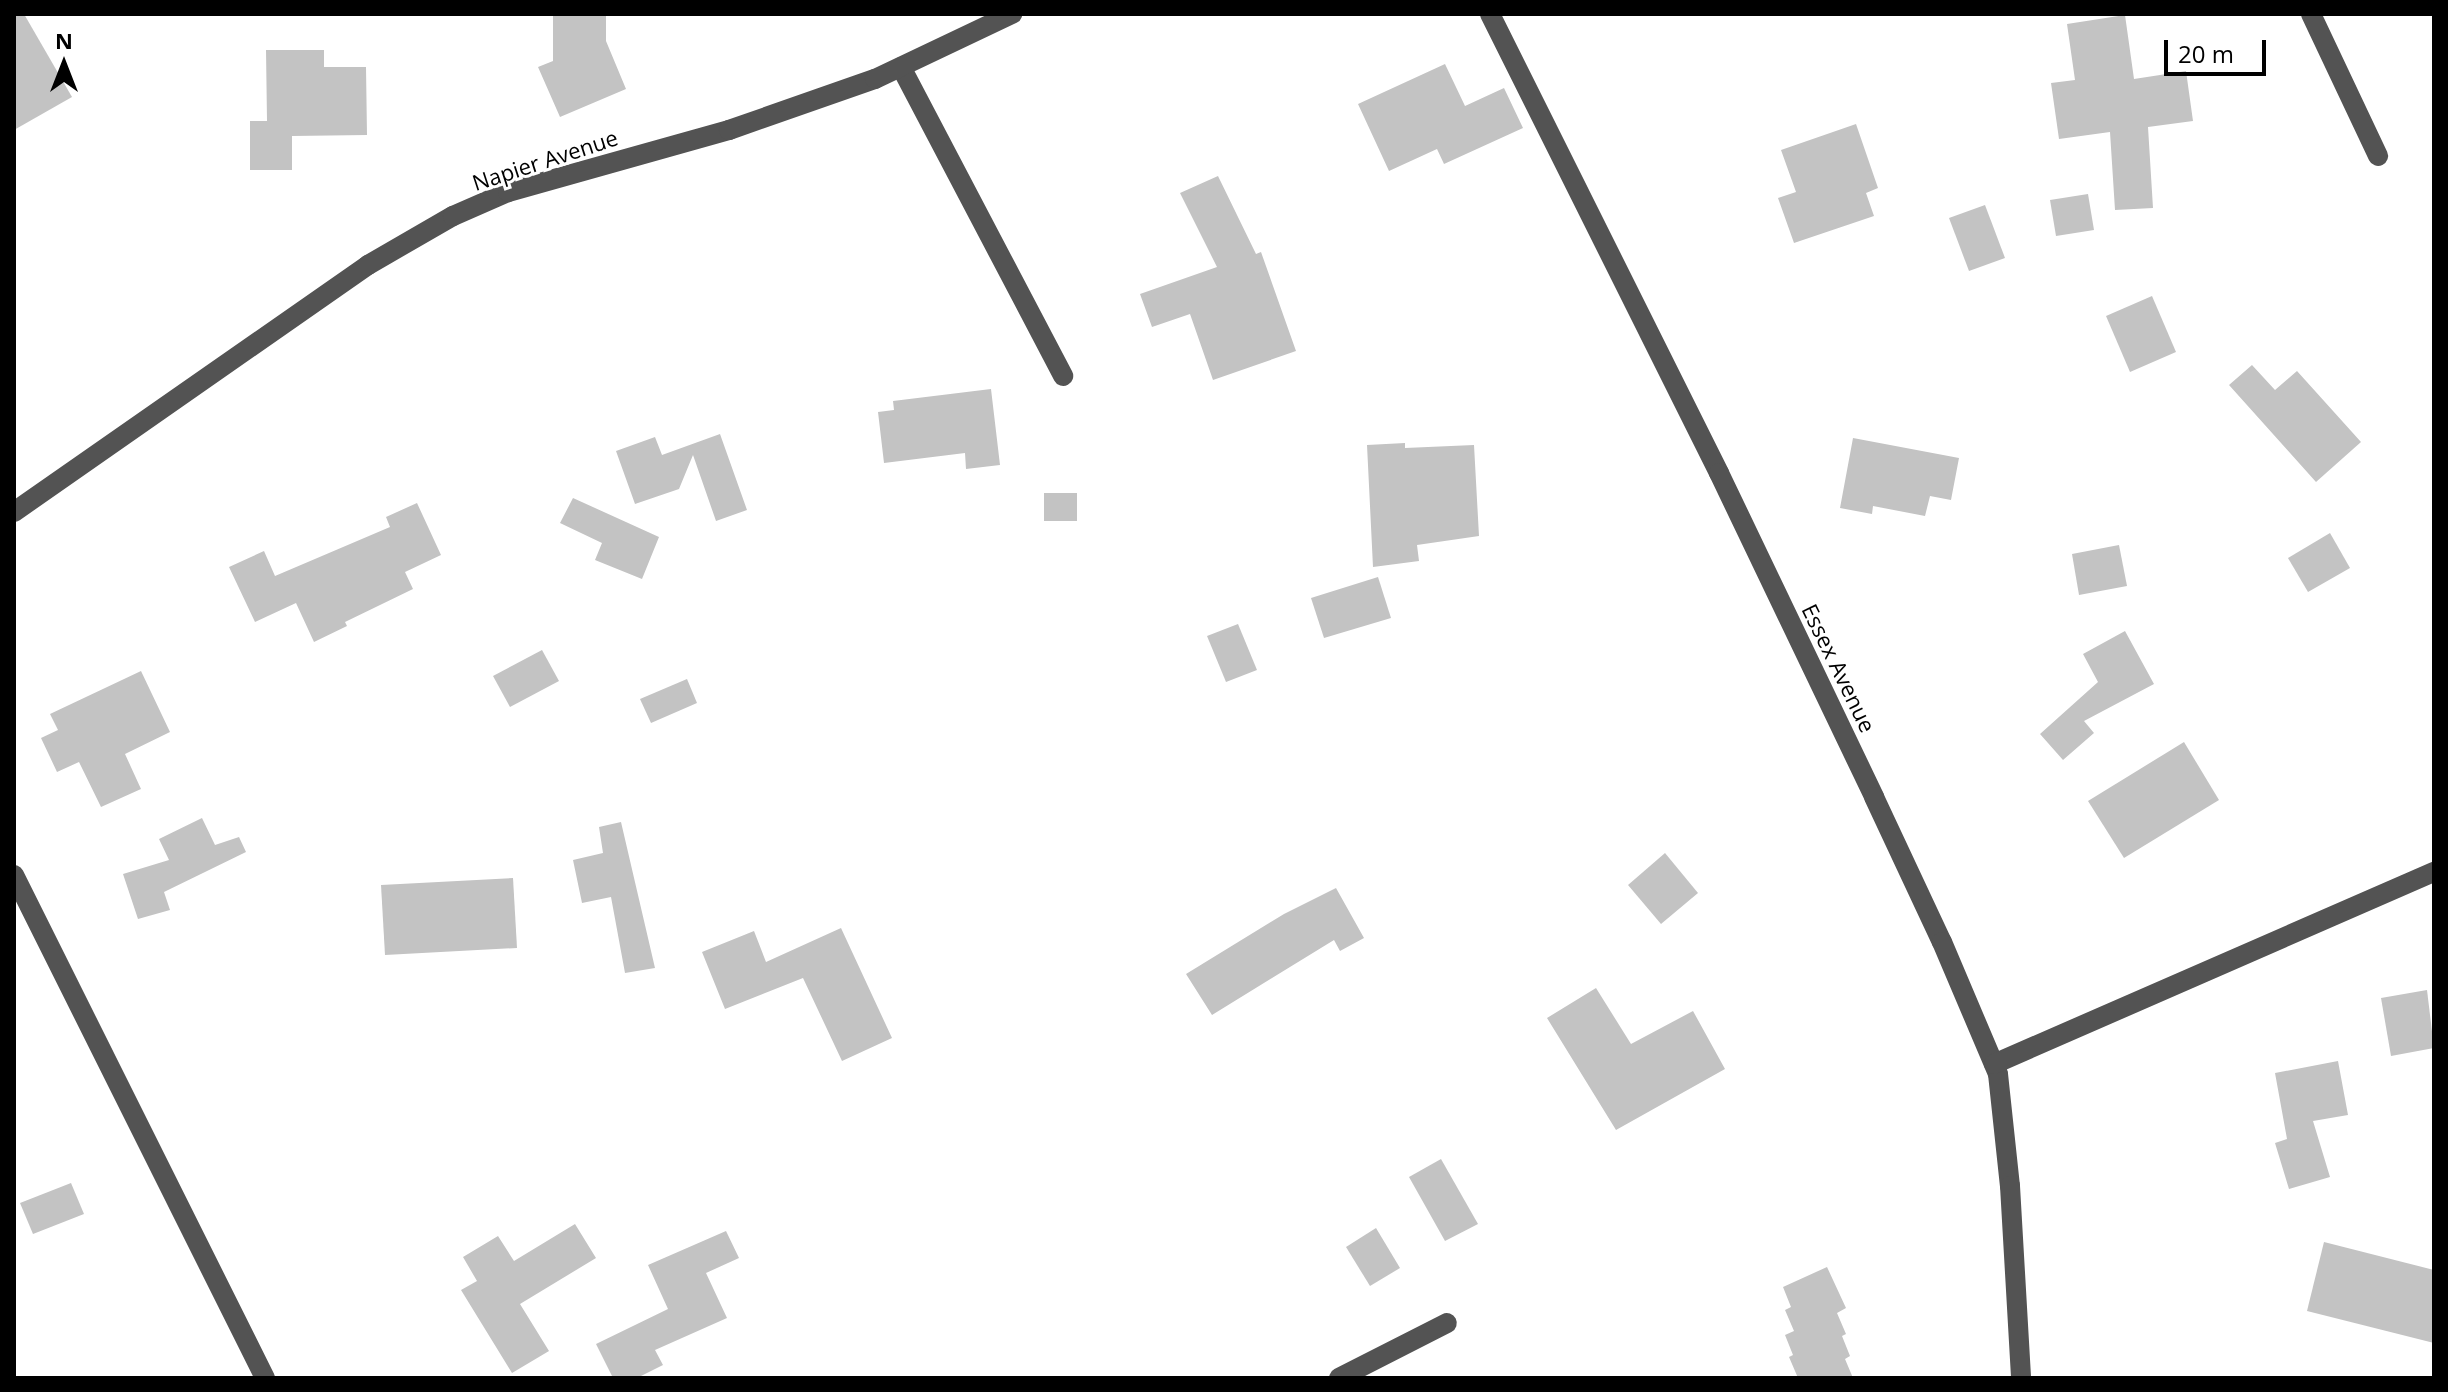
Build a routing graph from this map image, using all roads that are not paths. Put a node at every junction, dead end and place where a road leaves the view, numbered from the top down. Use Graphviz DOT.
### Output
graph roads {
  1 [pos="1012,14"];
  2 [pos="1490,14"];
  3 [pos="2311,14"];
  4 [pos="901,67"];
  5 [pos="2378,156"];
  6 [pos="1063,376"];
  7 [pos="14,512"];
  8 [pos="2434,872"];
  9 [pos="14,875"];
  10 [pos="1994,1064"];
  11 [pos="1447,1323"];
  12 [pos="265,1378"];
  13 [pos="1339,1378"];
  14 [pos="2021,1378"];
  1 -- 4 [label="street, Napier Avenue"];
  2 -- 10 [label="street, Essex Avenue"];
  3 -- 5 [label="street"];
  4 -- 6 [label="street"];
  4 -- 7 [label="street, Napier Avenue"];
  8 -- 10 [label="street"];
  9 -- 12 [label="street"];
  10 -- 14 [label="street, Essex Avenue"];
  11 -- 13 [label="street"];
}
